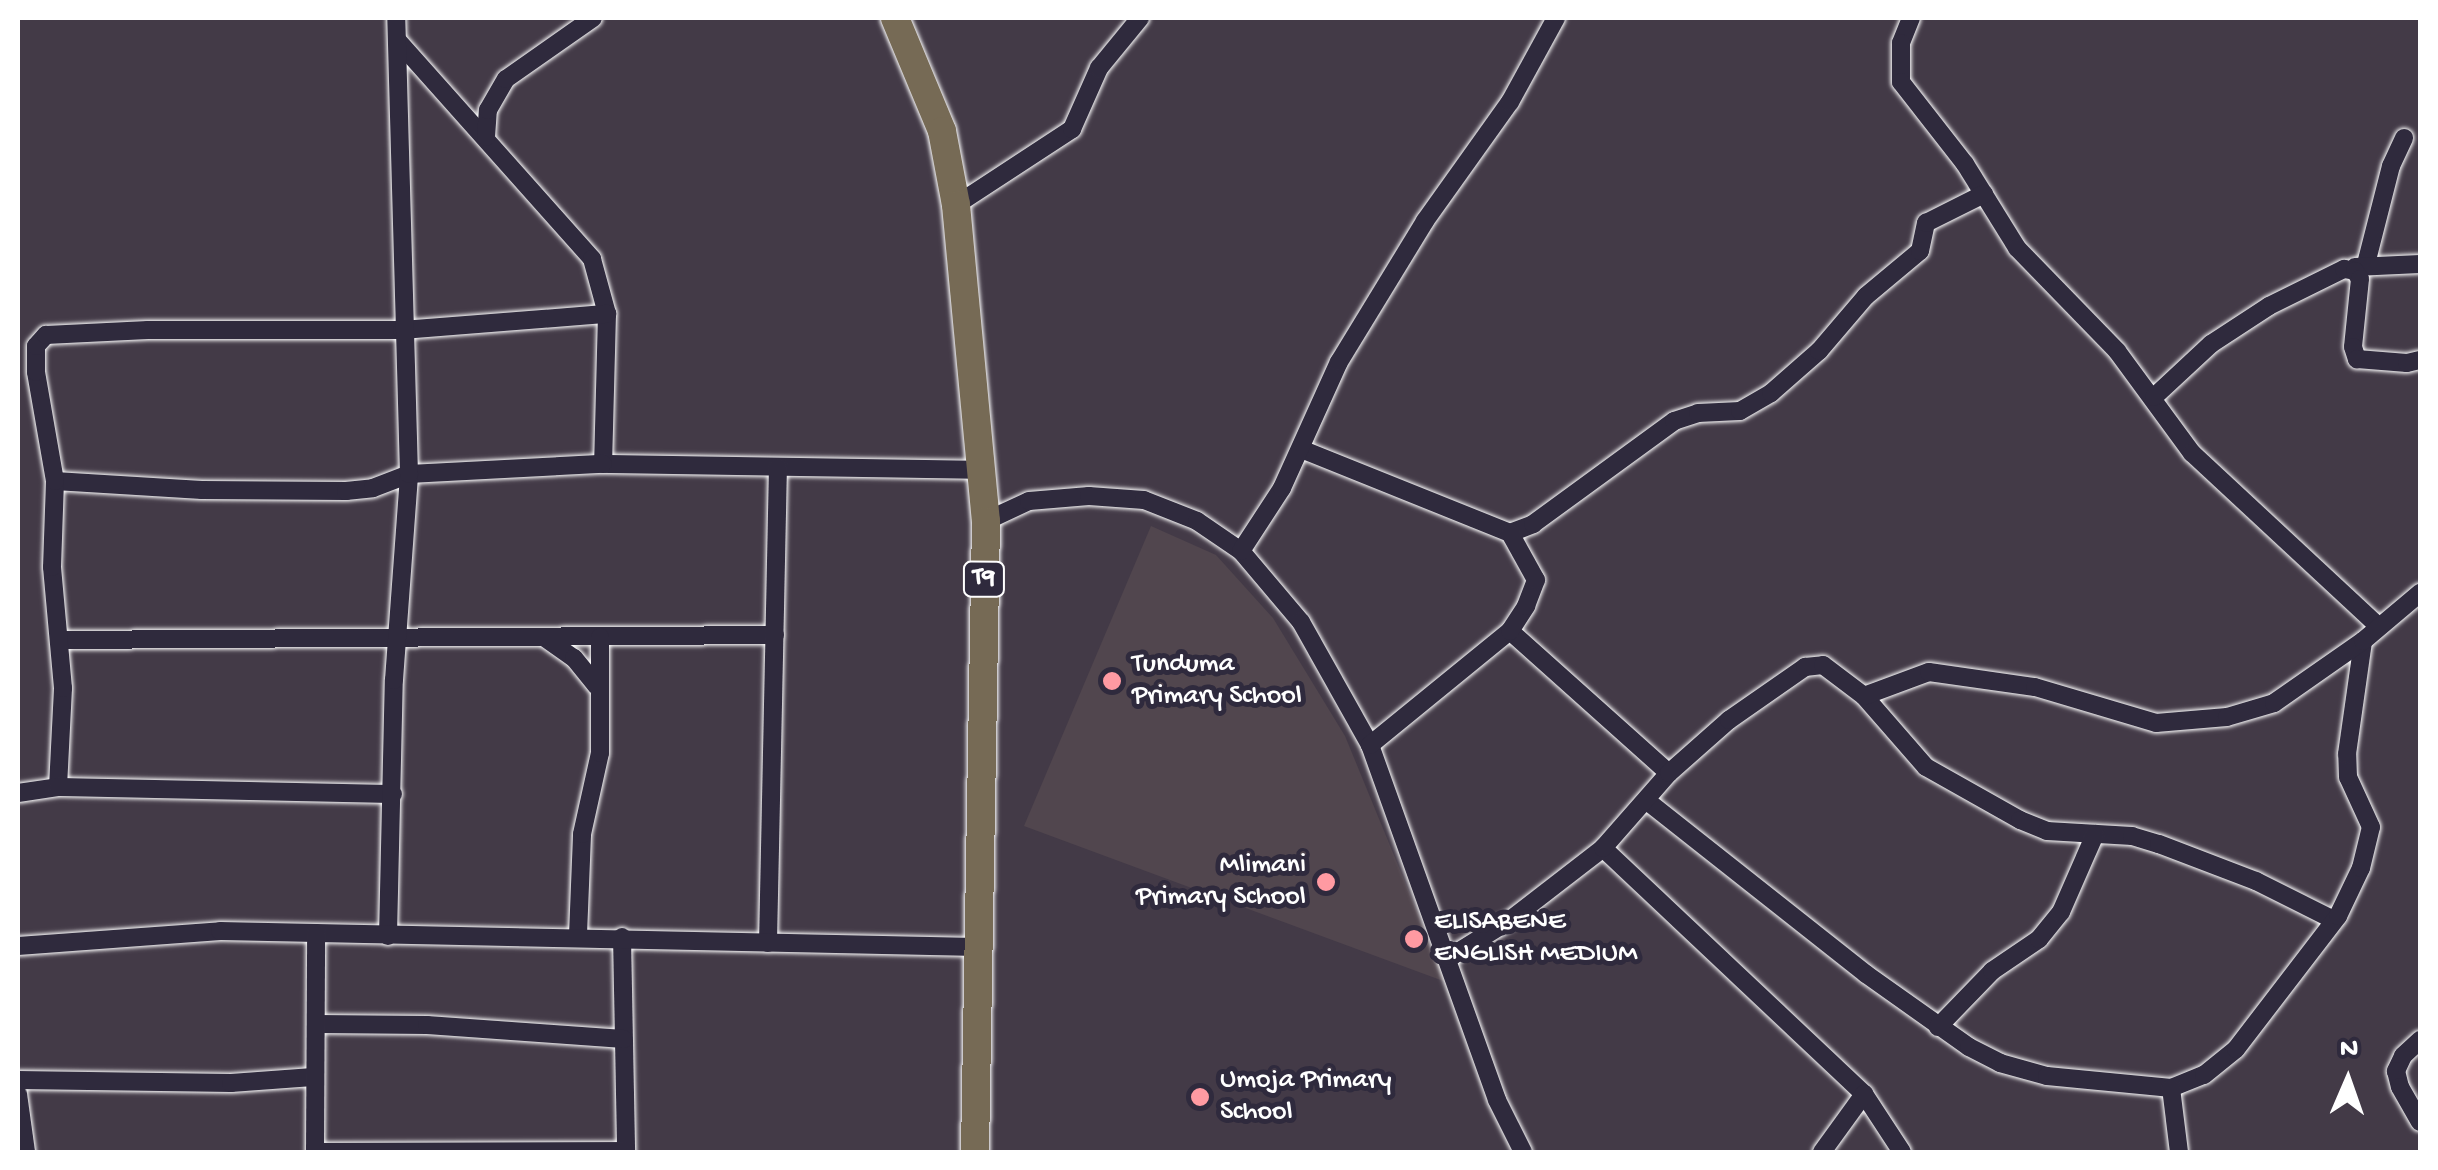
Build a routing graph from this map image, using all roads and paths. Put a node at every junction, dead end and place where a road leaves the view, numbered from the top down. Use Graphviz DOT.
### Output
graph roads {
  1 [pos="396,18"];
  2 [pos="593,18"];
  3 [pos="894,18"];
  4 [pos="1140,18"];
  5 [pos="1556,18"];
  6 [pos="1911,18"];
  7 [pos="398,41"];
  8 [pos="486,137"];
  9 [pos="2404,138"];
  10 [pos="1984,194"];
  11 [pos="956,205"];
  12 [pos="2420,264"];
  13 [pos="2358,266"];
  14 [pos="607,314"];
  15 [pos="402,330"];
  16 [pos="2420,360"];
  17 [pos="2154,397"];
  18 [pos="1301,449"];
  19 [pos="604,464"];
  20 [pos="778,467"];
  21 [pos="980,470"];
  22 [pos="409,474"];
  23 [pos="56,482"];
  24 [pos="986,521"];
  25 [pos="1510,533"];
  26 [pos="1241,550"];
  27 [pos="2420,593"];
  28 [pos="2378,626"];
  29 [pos="1510,631"];
  30 [pos="775,635"];
  31 [pos="396,637"];
  32 [pos="600,637"];
  33 [pos="544,638"];
  34 [pos="61,640"];
  35 [pos="2363,641"];
  36 [pos="597,686"];
  37 [pos="1864,696"];
  38 [pos="1370,744"];
  39 [pos="1669,773"];
  40 [pos="58,787"];
  41 [pos="18,793"];
  42 [pos="393,794"];
  43 [pos="1647,801"];
  44 [pos="2095,834"];
  45 [pos="1602,848"];
  46 [pos="2334,920"];
  47 [pos="316,932"];
  48 [pos="388,936"];
  49 [pos="578,936"];
  50 [pos="622,937"];
  51 [pos="768,944"];
  52 [pos="18,946"];
  53 [pos="977,946"];
  54 [pos="1447,960"];
  55 [pos="318,1024"];
  56 [pos="1938,1027"];
  57 [pos="624,1039"];
  58 [pos="2420,1040"];
  59 [pos="313,1077"];
  60 [pos="18,1080"];
  61 [pos="2171,1088"];
  62 [pos="18,1094"];
  63 [pos="1864,1094"];
  64 [pos="2420,1122"];
  65 [pos="26,1152"];
  66 [pos="315,1152"];
  67 [pos="626,1152"];
  68 [pos="975,1152"];
  69 [pos="1523,1152"];
  70 [pos="1822,1152"];
  71 [pos="1902,1152"];
  72 [pos="2179,1152"];
  1 -- 7 [label="street"];
  2 -- 8 [label="street"];
  3 -- 11 [label="highway, T9"];
  4 -- 11 [label="street"];
  5 -- 18 [label="street"];
  6 -- 10 [label="street"];
  7 -- 8 [label="street"];
  7 -- 15 [label="street"];
  8 -- 14 [label="street"];
  9 -- 13 [label="street"];
  10 -- 17 [label="street"];
  10 -- 25 [label="street"];
  11 -- 21 [label="highway, T9"];
  12 -- 13 [label="street"];
  13 -- 16 [label="street"];
  13 -- 17 [label="street"];
  14 -- 15 [label="street"];
  14 -- 19 [label="street"];
  15 -- 22 [label="street"];
  15 -- 23 [label="street"];
  17 -- 28 [label="street"];
  18 -- 25 [label="street"];
  18 -- 26 [label="street"];
  19 -- 20 [label="street"];
  19 -- 22 [label="street"];
  20 -- 21 [label="street"];
  20 -- 30 [label="street"];
  21 -- 24 [label="highway, T9"];
  22 -- 23 [label="street"];
  22 -- 31 [label="street"];
  23 -- 34 [label="street"];
  24 -- 26 [label="street"];
  24 -- 53 [label="highway, T9"];
  25 -- 29 [label="street"];
  26 -- 38 [label="street"];
  27 -- 28 [label="street"];
  28 -- 35 [label="street"];
  29 -- 38 [label="street"];
  29 -- 39 [label="street"];
  30 -- 32 [label="street"];
  30 -- 51 [label="street"];
  31 -- 33 [label="street"];
  31 -- 34 [label="street"];
  31 -- 42 [label="street"];
  32 -- 33 [label="street"];
  32 -- 36 [label="street"];
  33 -- 36 [label="street"];
  34 -- 40 [label="street"];
  35 -- 37 [label="street"];
  35 -- 46 [label="street"];
  36 -- 49 [label="street"];
  37 -- 39 [label="street"];
  37 -- 44 [label="street"];
  38 -- 54 [label="street"];
  39 -- 43 [label="street"];
  40 -- 41 [label="street"];
  40 -- 42 [label="street"];
  42 -- 48 [label="street"];
  43 -- 45 [label="street"];
  43 -- 56 [label="street"];
  44 -- 46 [label="street"];
  44 -- 56 [label="street"];
  45 -- 54 [label="street"];
  45 -- 63 [label="street"];
  46 -- 61 [label="street"];
  47 -- 48 [label="street"];
  47 -- 52 [label="street"];
  47 -- 55 [label="street"];
  48 -- 49 [label="street"];
  49 -- 50 [label="street"];
  50 -- 51 [label="street"];
  50 -- 57 [label="street"];
  51 -- 53 [label="street"];
  53 -- 68 [label="highway, T9"];
  54 -- 69 [label="street"];
  55 -- 57 [label="street"];
  55 -- 59 [label="street"];
  56 -- 61 [label="street"];
  57 -- 67 [label="street"];
  58 -- 64 [label="street"];
  59 -- 60 [label="street"];
  59 -- 66 [label="street"];
  61 -- 72 [label="street"];
  62 -- 65 [label="street"];
  63 -- 70 [label="street"];
  63 -- 71 [label="street"];
  66 -- 67 [label="street"];
}
